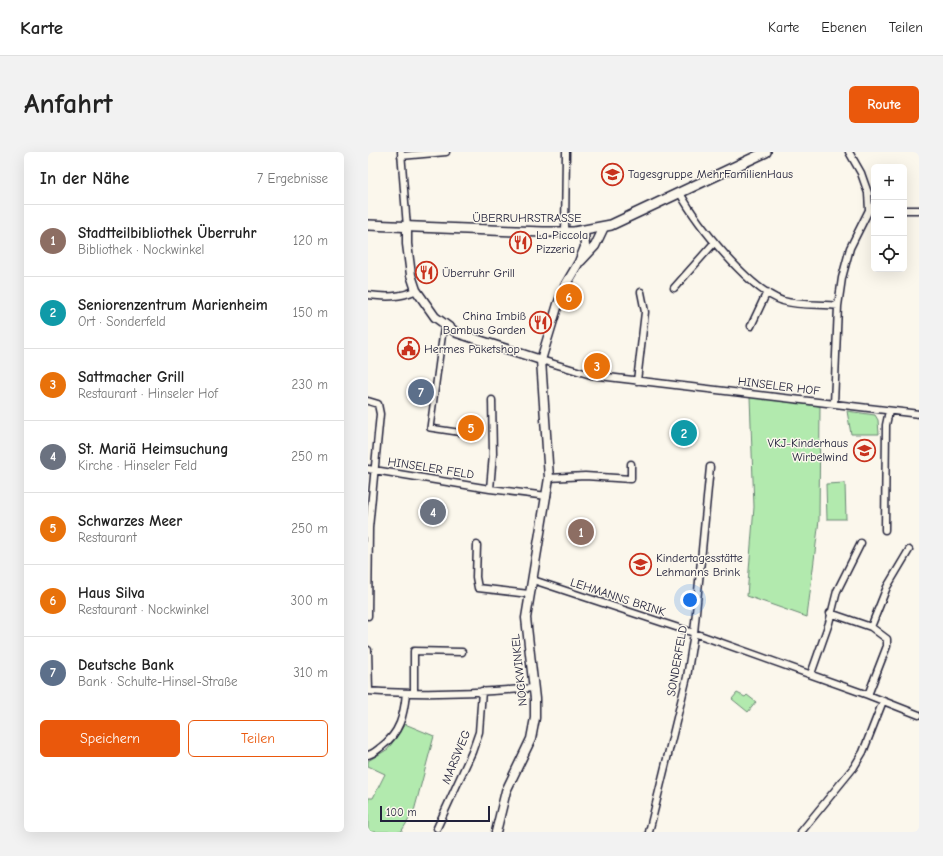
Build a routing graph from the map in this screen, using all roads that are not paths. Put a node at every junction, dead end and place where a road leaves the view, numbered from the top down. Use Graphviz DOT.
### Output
graph roads {
  1 [pos="446,152"];
  2 [pos="566,152"];
  3 [pos="766,152"];
  4 [pos="849,152"];
  5 [pos="401,154"];
  6 [pos="680,193"];
  7 [pos="871,210"];
  8 [pos="907,210"];
  9 [pos="919,210"];
  10 [pos="368,224"];
  11 [pos="407,227"];
  12 [pos="604,227"];
  13 [pos="584,231"];
  14 [pos="565,233"];
  15 [pos="714,243"];
  16 [pos="579,262"];
  17 [pos="674,288"];
  18 [pos="416,290"];
  19 [pos="641,292"];
  20 [pos="767,292"];
  21 [pos="368,295"];
  22 [pos="838,306"];
  23 [pos="444,324"];
  24 [pos="751,326"];
  25 [pos="542,360"];
  26 [pos="637,381"];
  27 [pos="492,400"];
  28 [pos="368,401"];
  29 [pos="834,404"];
  30 [pos="889,411"];
  31 [pos="919,414"];
  32 [pos="477,435"];
  33 [pos="631,464"];
  34 [pos="710,467"];
  35 [pos="368,469"];
  36 [pos="375,470"];
  37 [pos="549,478"];
  38 [pos="490,489"];
  39 [pos="547,496"];
  40 [pos="369,528"];
  41 [pos="884,530"];
  42 [pos="861,543"];
  43 [pos="477,545"];
  44 [pos="909,550"];
  45 [pos="368,569"];
  46 [pos="533,580"];
  47 [pos="529,594"];
  48 [pos="830,613"];
  49 [pos="368,616"];
  50 [pos="870,627"];
  51 [pos="694,633"];
  52 [pos="368,650"];
  53 [pos="462,652"];
  54 [pos="811,674"];
  55 [pos="534,688"];
  56 [pos="369,691"];
  57 [pos="482,691"];
  58 [pos="414,692"];
  59 [pos="406,693"];
  60 [pos="868,695"];
  61 [pos="883,701"];
  62 [pos="919,715"];
  63 [pos="368,755"];
  64 [pos="437,828"];
  65 [pos="496,832"];
  66 [pos="649,832"];
  67 [pos="801,832"];
  1 -- 5 [label="street"];
  2 -- 14 [label="street"];
  3 -- 6 [label="main road, ÜBERRUHRSTRASSE"];
  4 -- 7 [label="street"];
  5 -- 11 [label="street"];
  6 -- 12 [label="main road, ÜBERRUHRSTRASSE"];
  6 -- 15 [label="street"];
  7 -- 22 [label="street"];
  8 -- 9 [label="street"];
  10 -- 11 [label="main road, ÜBERRUHRSTRASSE"];
  11 -- 14 [label="main road, ÜBERRUHRSTRASSE"];
  11 -- 18 [label="street"];
  12 -- 13 [label="main road, ÜBERRUHRSTRASSE"];
  12 -- 16 [label="street, NOCKWINKEL"];
  13 -- 14 [label="main road, ÜBERRUHRSTRASSE"];
  13 -- 16 [label="street, NOCKWINKEL"];
  15 -- 17 [label="street"];
  15 -- 20 [label="street"];
  16 -- 25 [label="street, NOCKWINKEL"];
  18 -- 21 [label="street"];
  18 -- 23 [label="street"];
  19 -- 26 [label="street"];
  20 -- 22 [label="street"];
  20 -- 24 [label="street"];
  22 -- 29 [label="street"];
  23 -- 25 [label="street"];
  23 -- 32 [label="street"];
  25 -- 26 [label="street, HINSELER HOF"];
  25 -- 37 [label="street, NOCKWINKEL"];
  26 -- 29 [label="street, HINSELER HOF"];
  27 -- 38 [label="street, HINSELER FELD"];
  28 -- 36 [label="street"];
  29 -- 30 [label="street, HINSELER HOF"];
  30 -- 31 [label="street, HINSELER HOF"];
  30 -- 41 [label="street"];
  33 -- 37 [label="street"];
  34 -- 51 [label="street, SONDERFELD"];
  35 -- 36 [label="street, HINSELER FELD"];
  36 -- 38 [label="street, HINSELER FELD"];
  36 -- 40 [label="street"];
  37 -- 39 [label="street, NOCKWINKEL"];
  38 -- 39 [label="street, HINSELER FELD"];
  39 -- 46 [label="street, NOCKWINKEL"];
  40 -- 45 [label="street"];
  42 -- 48 [label="street"];
  43 -- 47 [label="street"];
  44 -- 50 [label="street"];
  45 -- 49 [label="street"];
  46 -- 47 [label="street, NOCKWINKEL"];
  46 -- 51 [label="street, LEHMANNS BRINK"];
  47 -- 55 [label="street, NOCKWINKEL"];
  48 -- 50 [label="street"];
  48 -- 54 [label="street"];
  50 -- 60 [label="street"];
  51 -- 54 [label="street, LEHMANNS BRINK"];
  51 -- 66 [label="street, SONDERFELD"];
  52 -- 56 [label="street"];
  53 -- 58 [label="street"];
  54 -- 60 [label="street, LEHMANNS BRINK"];
  55 -- 57 [label="street"];
  55 -- 65 [label="street, NOCKWINKEL"];
  56 -- 59 [label="street"];
  57 -- 58 [label="street"];
  57 -- 64 [label="street, MARSWEG"];
  58 -- 59 [label="street"];
  59 -- 63 [label="street"];
  60 -- 61 [label="street, LEHMANNS BRINK"];
  61 -- 62 [label="street, LEHMANNS BRINK"];
  61 -- 67 [label="street"];
}
